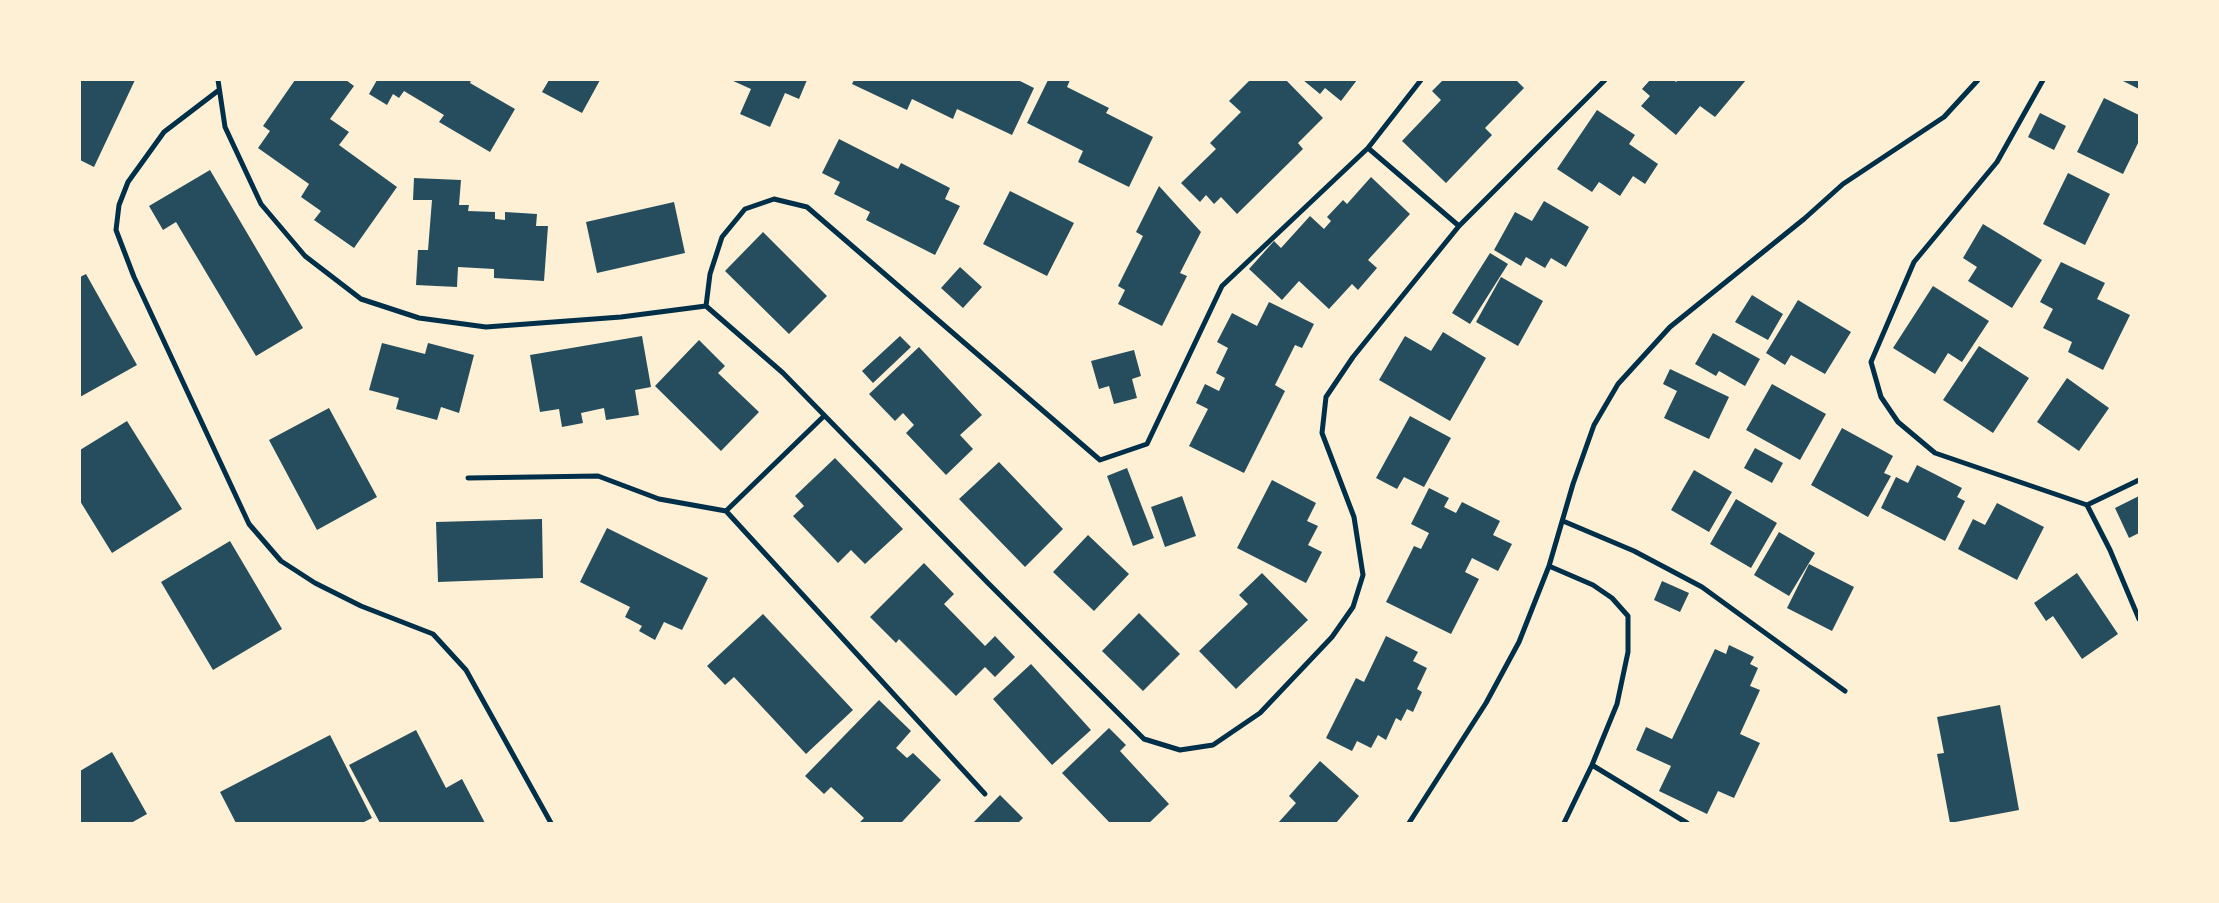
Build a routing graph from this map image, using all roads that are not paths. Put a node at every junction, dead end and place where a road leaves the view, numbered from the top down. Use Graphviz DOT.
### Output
graph roads {
  1 [pos="218,80"];
  2 [pos="1421,80"];
  3 [pos="1605,80"];
  4 [pos="1978,80"];
  5 [pos="2043,80"];
  6 [pos="219,90"];
  7 [pos="1368,148"];
  8 [pos="1459,226"];
  9 [pos="706,306"];
  10 [pos="824,416"];
  11 [pos="468,478"];
  12 [pos="2139,480"];
  13 [pos="2087,505"];
  14 [pos="726,511"];
  15 [pos="1563,521"];
  16 [pos="1549,566"];
  17 [pos="2139,619"];
  18 [pos="1844,691"];
  19 [pos="1592,765"];
  20 [pos="985,794"];
  21 [pos="551,823"];
  22 [pos="1408,823"];
  23 [pos="1564,823"];
  24 [pos="1687,823"];
  1 -- 6 [label="street"];
  2 -- 7 [label="street"];
  3 -- 8 [label="street"];
  4 -- 15 [label="street"];
  5 -- 13 [label="street"];
  6 -- 9 [label="street"];
  6 -- 21 [label="street"];
  7 -- 8 [label="street"];
  7 -- 9 [label="street"];
  8 -- 10 [label="street"];
  9 -- 10 [label="street"];
  10 -- 14 [label="street"];
  11 -- 14 [label="street"];
  12 -- 13 [label="street"];
  13 -- 17 [label="street"];
  14 -- 20 [label="street"];
  15 -- 16 [label="street"];
  15 -- 18 [label="street"];
  16 -- 19 [label="street"];
  16 -- 22 [label="street"];
  19 -- 23 [label="street"];
  19 -- 24 [label="street"];
}
